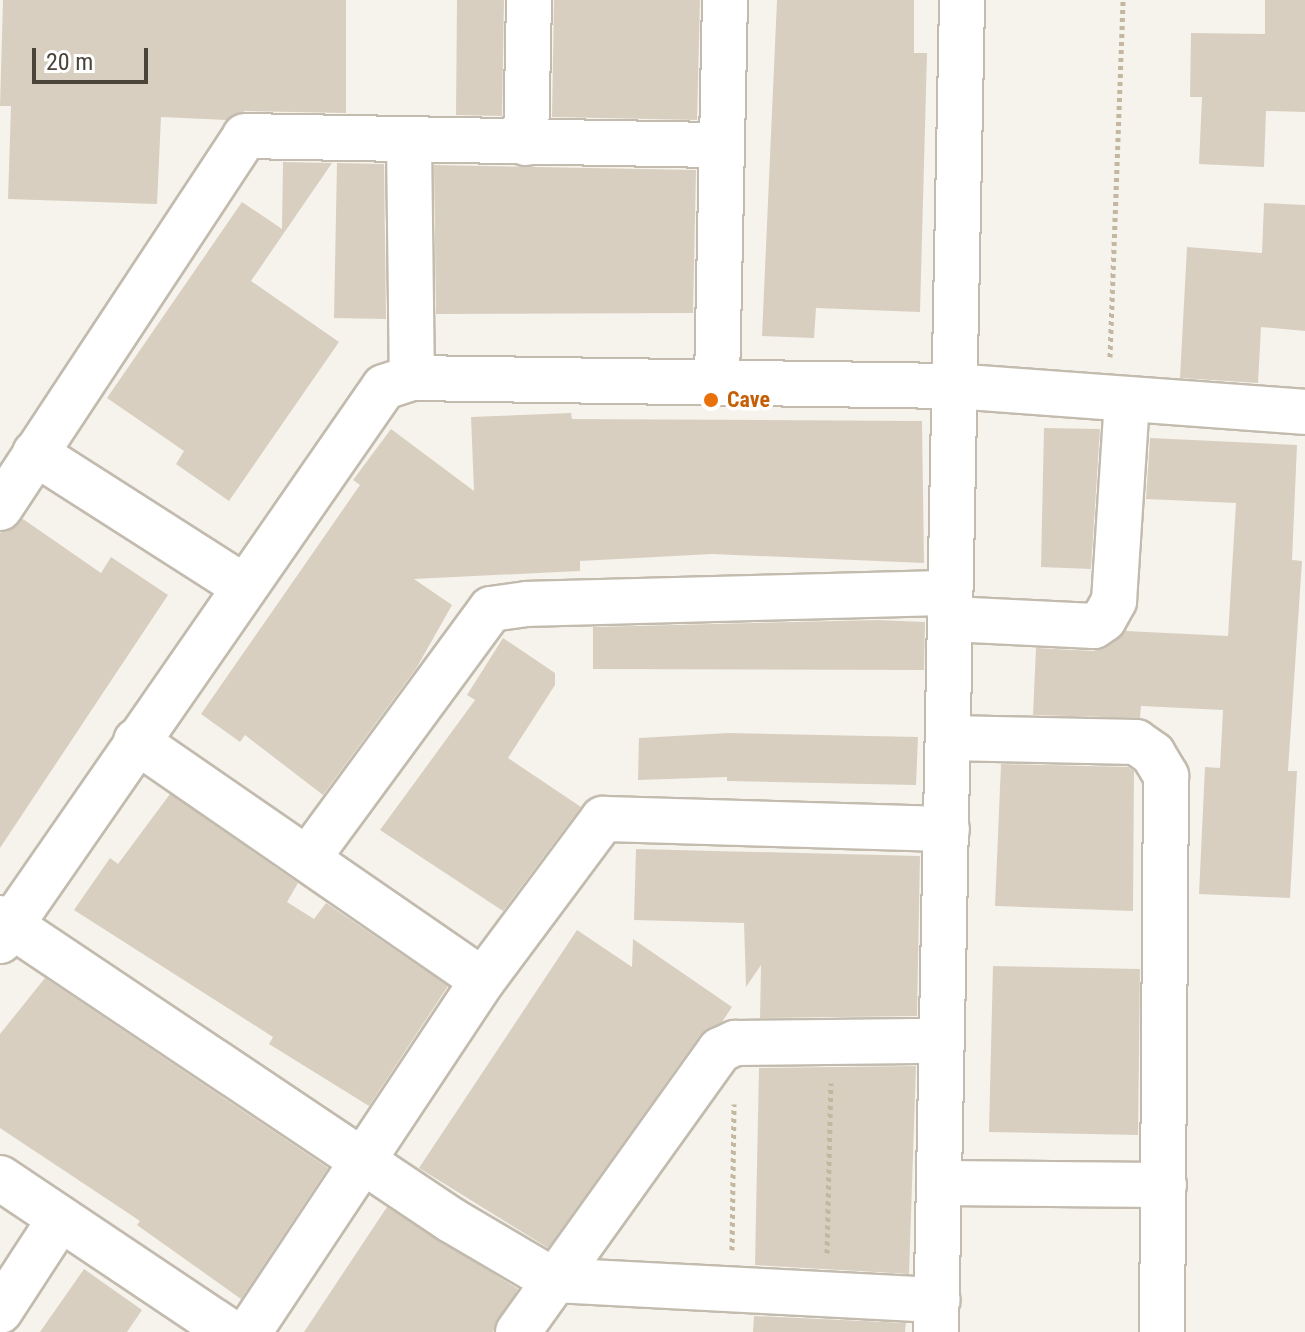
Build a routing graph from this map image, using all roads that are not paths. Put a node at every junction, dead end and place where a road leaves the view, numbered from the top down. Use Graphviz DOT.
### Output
graph roads {
  1 [pos="529,0"];
  2 [pos="725,0"];
  3 [pos="962,0"];
  4 [pos="409,141"];
  5 [pos="526,143"];
  6 [pos="721,145"];
  7 [pos="412,378"];
  8 [pos="717,381"];
  9 [pos="953,386"];
  10 [pos="1118,399"];
  11 [pos="1305,412"];
  12 [pos="35,453"];
  13 [pos="0,508"];
  14 [pos="243,586"];
  15 [pos="950,606"];
  16 [pos="948,738"];
  17 [pos="136,741"];
  18 [pos="947,829"];
  19 [pos="308,858"];
  20 [pos="3,928"];
  21 [pos="483,980"];
  22 [pos="942,1041"];
  23 [pos="365,1161"];
  24 [pos="0,1178"];
  25 [pos="939,1183"];
  26 [pos="1164,1185"];
  27 [pos="60,1219"];
  28 [pos="553,1280"];
  29 [pos="0,1311"];
  30 [pos="936,1316"];
  31 [pos="230,1332"];
  32 [pos="249,1332"];
  33 [pos="518,1332"];
  34 [pos="1162,1332"];
  1 -- 5 [label="street"];
  2 -- 6 [label="street"];
  3 -- 9 [label="street"];
  4 -- 5 [label="street"];
  4 -- 7 [label="street"];
  4 -- 12 [label="street"];
  5 -- 6 [label="street"];
  6 -- 8 [label="street"];
  7 -- 8 [label="street"];
  7 -- 14 [label="street"];
  8 -- 9 [label="street"];
  9 -- 10 [label="street"];
  9 -- 15 [label="street"];
  10 -- 11 [label="street"];
  10 -- 15 [label="street"];
  12 -- 13 [label="street"];
  12 -- 14 [label="street"];
  14 -- 17 [label="street"];
  15 -- 16 [label="street"];
  15 -- 19 [label="street"];
  16 -- 18 [label="street"];
  16 -- 26 [label="street"];
  17 -- 19 [label="street"];
  17 -- 20 [label="street"];
  18 -- 21 [label="street"];
  18 -- 22 [label="street"];
  19 -- 21 [label="street"];
  20 -- 23 [label="street"];
  21 -- 23 [label="street"];
  22 -- 25 [label="street"];
  22 -- 28 [label="street"];
  23 -- 28 [label="street"];
  23 -- 32 [label="street"];
  24 -- 27 [label="street"];
  25 -- 26 [label="street"];
  25 -- 30 [label="street"];
  26 -- 34 [label="street"];
  27 -- 29 [label="street"];
  27 -- 31 [label="street"];
  28 -- 30 [label="street"];
  28 -- 33 [label="street"];
}
